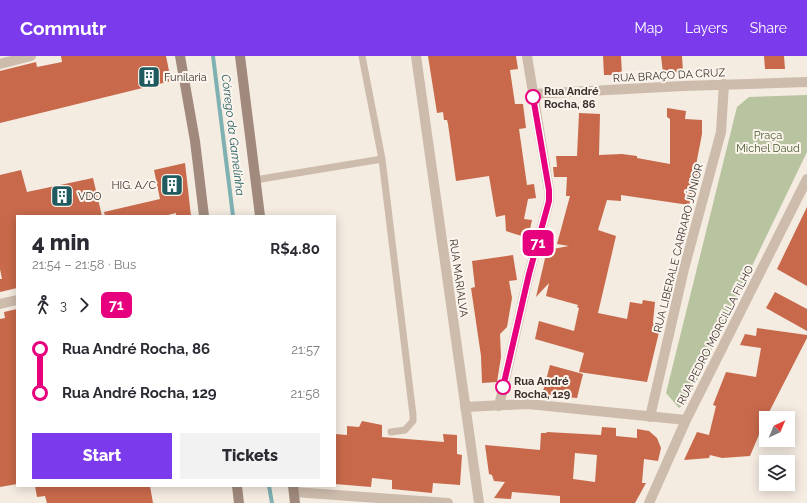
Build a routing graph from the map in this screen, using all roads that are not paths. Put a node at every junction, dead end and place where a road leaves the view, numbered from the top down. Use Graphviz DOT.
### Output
graph roads {
  1 [pos="31,56"];
  2 [pos="180,56"];
  3 [pos="240,56"];
  4 [pos="362,56"];
  5 [pos="416,56"];
  6 [pos="527,56"];
  7 [pos="0,64"];
  8 [pos="807,82"];
  9 [pos="724,84"];
  10 [pos="533,94"];
  11 [pos="382,159"];
  12 [pos="807,178"];
  13 [pos="255,180"];
  14 [pos="204,215"];
  15 [pos="260,215"];
  16 [pos="16,300"];
  17 [pos="0,304"];
  18 [pos="499,406"];
  19 [pos="465,407"];
  20 [pos="650,417"];
  21 [pos="686,420"];
  22 [pos="391,432"];
  23 [pos="237,487"];
  24 [pos="294,489"];
  25 [pos="239,503"];
  26 [pos="295,503"];
  27 [pos="448,503"];
  28 [pos="479,503"];
  29 [pos="649,503"];
  1 -- 7 [label="street"];
  2 -- 14 [label="main road"];
  3 -- 13 [label="main road"];
  4 -- 11 [label="lane"];
  5 -- 19 [label="street, RUA MARIALVA"];
  6 -- 10 [label="street"];
  8 -- 9 [label="street, RUA BRAÇO DA CRUZ"];
  9 -- 10 [label="street, RUA BRAÇO DA CRUZ"];
  9 -- 20 [label="street, RUA LIBERALE CARRARO JÚNIOR"];
  10 -- 18 [label="street"];
  11 -- 13 [label="lane"];
  11 -- 22 [label="lane"];
  12 -- 21 [label="street, RUA PEDRO MORCILLA FILHO"];
  13 -- 15 [label="main road"];
  16 -- 17 [label="street"];
  18 -- 19 [label="street"];
  18 -- 20 [label="street"];
  19 -- 28 [label="street, RUA MARIALVA"];
  20 -- 21 [label="street"];
  21 -- 29 [label="street, RUA PEDRO MORCILLA FILHO"];
  23 -- 25 [label="main road"];
  24 -- 26 [label="main road"];
  24 -- 27 [label="street"];
}
